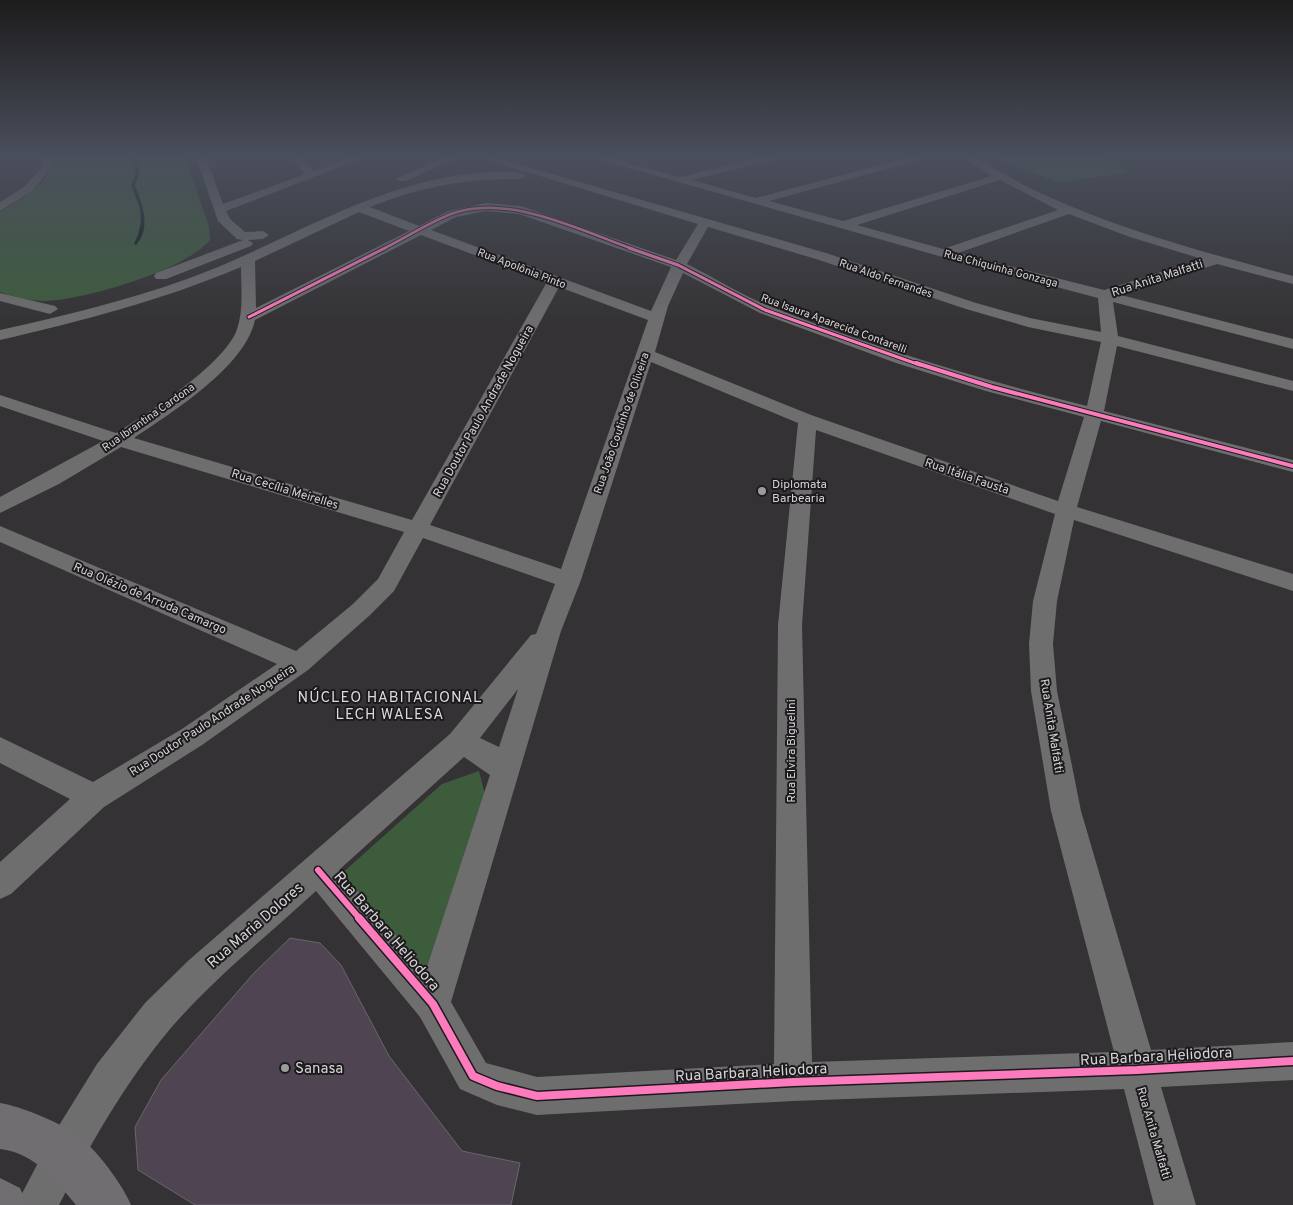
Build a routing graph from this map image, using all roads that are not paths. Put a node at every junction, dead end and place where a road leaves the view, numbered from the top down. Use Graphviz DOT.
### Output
graph roads {
  1 [pos="226,213"];
  2 [pos="318,213"];
  3 [pos="349,213"];
  4 [pos="374,213"];
  5 [pos="458,213"];
  6 [pos="528,213"];
  7 [pos="676,213"];
  8 [pos="804,213"];
  9 [pos="882,213"];
  10 [pos="1058,213"];
  11 [pos="1082,213"];
  12 [pos="222,215"];
  13 [pos="705,222"];
  14 [pos="289,225"];
  15 [pos="844,225"];
  16 [pos="420,230"];
  17 [pos="944,253"];
  18 [pos="248,259"];
  19 [pos="204,260"];
  20 [pos="1214,260"];
  21 [pos="678,265"];
  22 [pos="149,280"];
  23 [pos="1293,280"];
  24 [pos="555,281"];
  25 [pos="1105,295"];
  26 [pos="0,297"];
  27 [pos="66,305"];
  28 [pos="50,309"];
  29 [pos="249,317"];
  30 [pos="656,318"];
  31 [pos="0,322"];
  32 [pos="0,335"];
  33 [pos="1110,339"];
  34 [pos="1293,344"];
  35 [pos="646,354"];
  36 [pos="1293,386"];
  37 [pos="0,400"];
  38 [pos="1094,414"];
  39 [pos="807,422"];
  40 [pos="119,440"];
  41 [pos="1293,466"];
  42 [pos="0,506"];
  43 [pos="1066,510"];
  44 [pos="418,529"];
  45 [pos="0,533"];
  46 [pos="569,580"];
  47 [pos="1293,582"];
  48 [pos="549,631"];
  49 [pos="299,663"];
  50 [pos="460,743"];
  51 [pos="0,749"];
  52 [pos="505,771"];
  53 [pos="94,796"];
  54 [pos="318,870"];
  55 [pos="0,883"];
  56 [pos="433,1004"];
  57 [pos="1293,1061"];
  58 [pos="1137,1070"];
  59 [pos="793,1082"];
  60 [pos="0,1126"];
  61 [pos="64,1154"];
  62 [pos="0,1202"];
  63 [pos="3,1205"];
  64 [pos="37,1205"];
  65 [pos="107,1205"];
  66 [pos="1175,1205"];
  1 -- 12 [label="street"];
  2 -- 14 [label="street"];
  3 -- 18 [label="street"];
  4 -- 16 [label="street, Rua Apolônia Pinto"];
  5 -- 16 [label="street, Rua Isaura Aparecida Contarelli"];
  6 -- 21 [label="street, Rua Isaura Aparecida Contarelli"];
  7 -- 13 [label="street, Rua Aldo Fernandes"];
  8 -- 15 [label="street, Rua Chiquinha Gonzaga"];
  9 -- 15 [label="street"];
  10 -- 17 [label="street"];
  11 -- 20 [label="street"];
  12 -- 19 [label="street"];
  12 -- 19 [label="street"];
  13 -- 21 [label="street, Rua João Coutinho de Oliveira"];
  13 -- 33 [label="street, Rua Aldo Fernandes"];
  15 -- 17 [label="street, Rua Chiquinha Gonzaga"];
  16 -- 24 [label="street, Rua Apolônia Pinto"];
  16 -- 29 [label="street, Rua Isaura Aparecida Contarelli"];
  17 -- 25 [label="street, Rua Chiquinha Gonzaga"];
  18 -- 29 [label="street, Rua Ibrantina Cardona"];
  18 -- 32 [label="street"];
  19 -- 22 [label="street"];
  20 -- 23 [label="street"];
  20 -- 25 [label="street, Rua Anita Malfatti"];
  21 -- 30 [label="street, Rua João Coutinho de Oliveira"];
  21 -- 38 [label="street, Rua Isaura Aparecida Contarelli"];
  24 -- 30 [label="street, Rua Apolônia Pinto"];
  24 -- 44 [label="street, Rua Doutor Paulo Andrade Nogueira"];
  25 -- 33 [label="street, Rua Anita Malfatti"];
  25 -- 34 [label="street, Rua Chiquinha Gonzaga"];
  26 -- 28 [label="street"];
  27 -- 28 [label="street"];
  28 -- 31 [label="street"];
  29 -- 40 [label="street, Rua Ibrantina Cardona"];
  30 -- 35 [label="street, Rua João Coutinho de Oliveira"];
  33 -- 36 [label="street, Rua Aldo Fernandes"];
  33 -- 38 [label="street, Rua Anita Malfatti"];
  35 -- 39 [label="street, Rua Itália Fausta"];
  35 -- 46 [label="street, Rua João Coutinho de Oliveira"];
  37 -- 40 [label="street, Rua Cecília Meirelles"];
  38 -- 41 [label="street, Rua Isaura Aparecida Contarelli"];
  38 -- 43 [label="street, Rua Anita Malfatti"];
  39 -- 43 [label="street, Rua Itália Fausta"];
  39 -- 59 [label="street, Rua Elvira Biguelini"];
  40 -- 42 [label="street, Rua Ibrantina Cardona"];
  40 -- 44 [label="street, Rua Cecília Meirelles"];
  43 -- 47 [label="street, Rua Itália Fausta"];
  43 -- 58 [label="street, Rua Anita Malfatti"];
  44 -- 46 [label="street, Rua Cecília Meirelles"];
  44 -- 49 [label="street, Rua Doutor Paulo Andrade Nogueira"];
  45 -- 49 [label="street, Rua Olézio de Arruda Camargo"];
  46 -- 48 [label="street, Rua João Coutinho de Oliveira"];
  48 -- 50 [label="street, Rua Maria Dolores"];
  48 -- 52 [label="street"];
  49 -- 53 [label="street, Rua Doutor Paulo Andrade Nogueira"];
  50 -- 52 [label="street"];
  50 -- 54 [label="street, Rua Maria Dolores"];
  51 -- 53 [label="street"];
  52 -- 56 [label="street"];
  53 -- 55 [label="street, Rua Doutor Paulo Andrade Nogueira"];
  54 -- 56 [label="street, Rua Barbara Heliodora"];
  54 -- 61 [label="street, Rua Maria Dolores"];
  56 -- 59 [label="street, Rua Barbara Heliodora"];
  57 -- 58 [label="street, Rua Barbara Heliodora"];
  58 -- 59 [label="street, Rua Barbara Heliodora"];
  58 -- 66 [label="street, Rua Anita Malfatti"];
  60 -- 61 [label="main road"];
  61 -- 64 [label="street, Rua Maria Dolores"];
  61 -- 65 [label="main road"];
  62 -- 63 [label="main road"];
}
